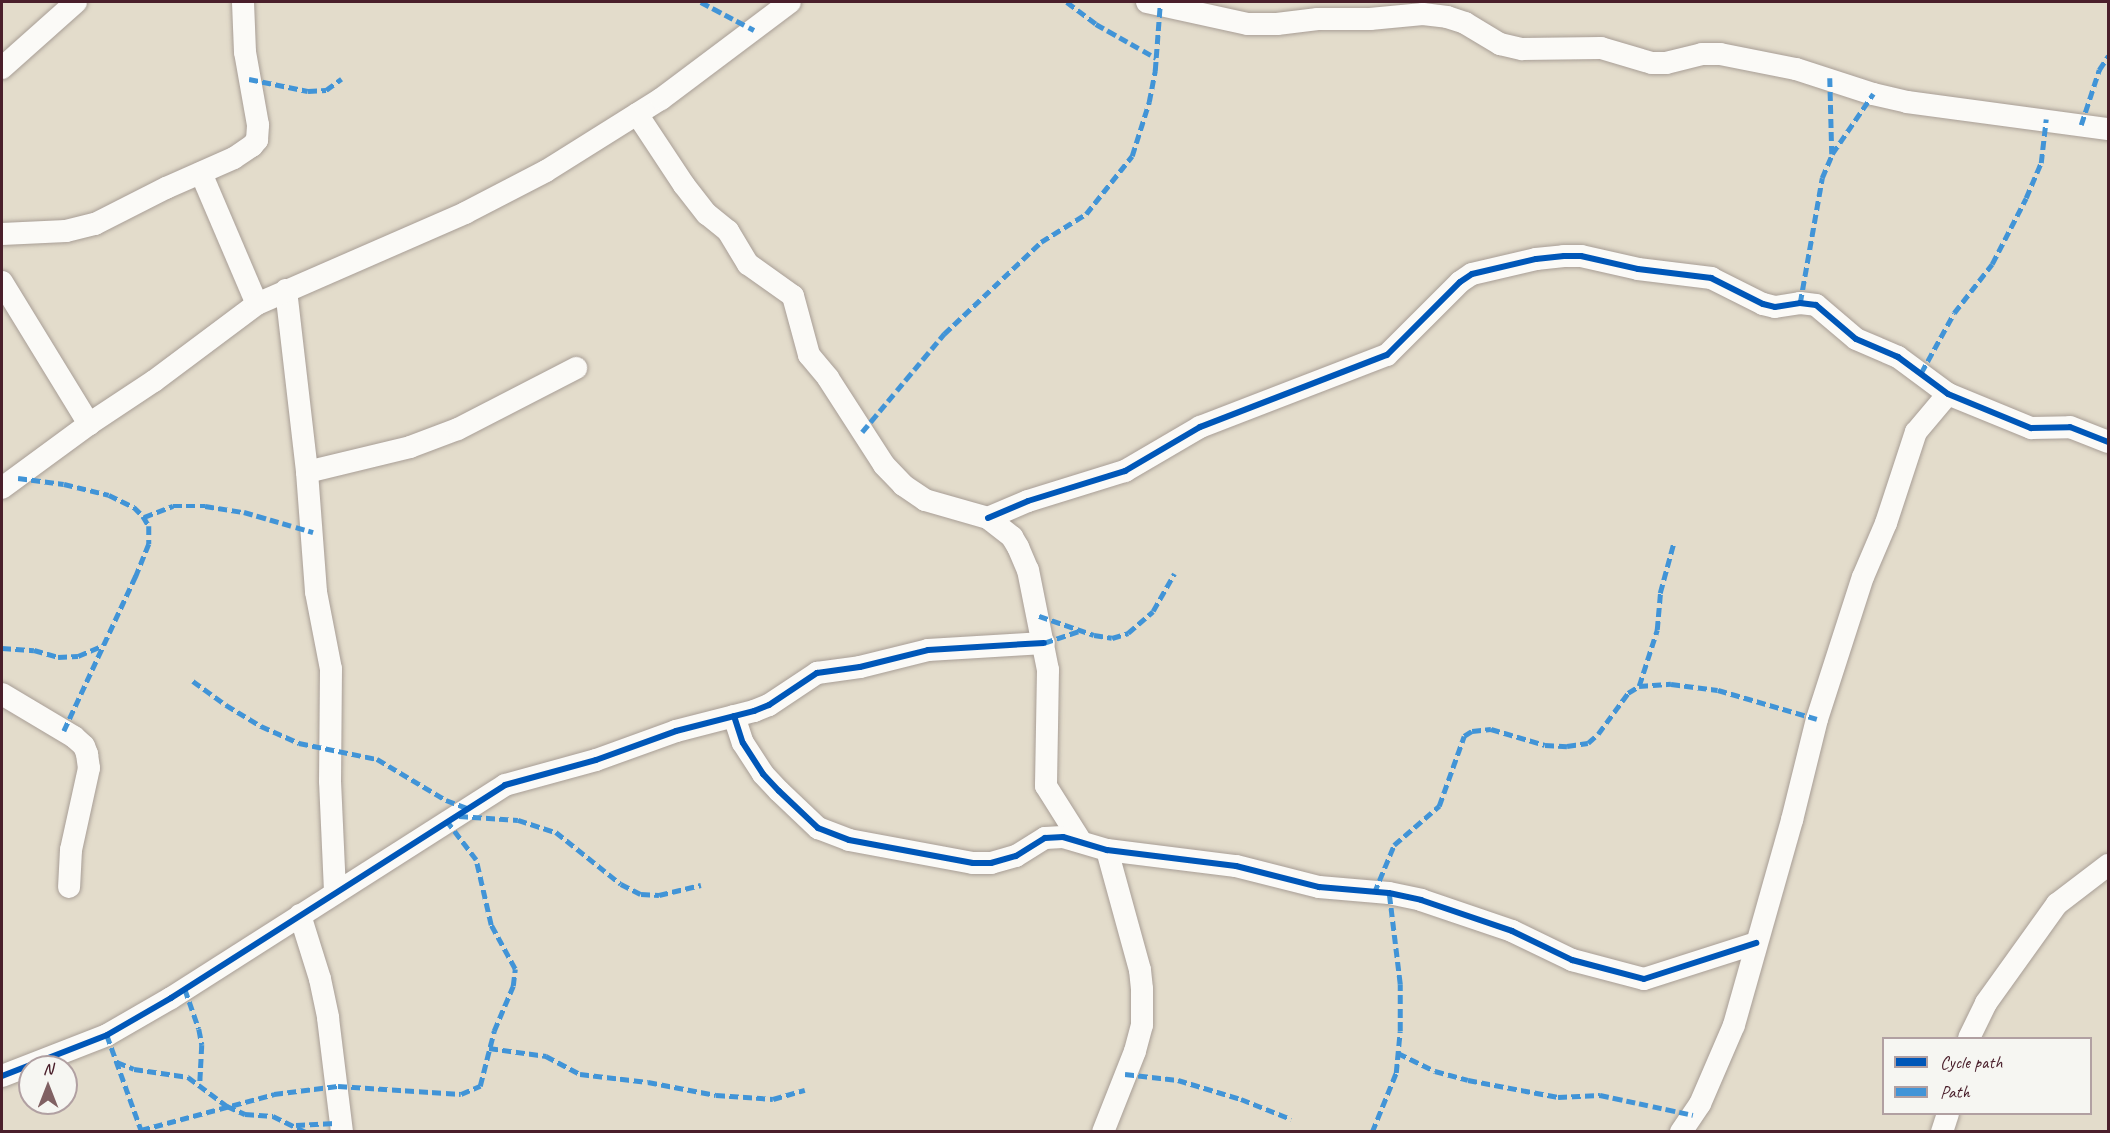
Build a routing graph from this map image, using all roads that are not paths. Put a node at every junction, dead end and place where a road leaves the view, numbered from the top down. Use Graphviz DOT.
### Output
graph roads {
  1 [pos="76,2"];
  2 [pos="243,2"];
  3 [pos="790,2"];
  4 [pos="1147,2"];
  5 [pos="2,68"];
  6 [pos="637,114"];
  7 [pos="2109,129"];
  8 [pos="201,173"];
  9 [pos="2,234"];
  10 [pos="2,282"];
  11 [pos="286,290"];
  12 [pos="257,304"];
  13 [pos="576,368"];
  14 [pos="1948,394"];
  15 [pos="89,424"];
  16 [pos="2109,442"];
  17 [pos="307,472"];
  18 [pos="2,488"];
  19 [pos="988,518"];
  20 [pos="1044,643"];
  21 [pos="2,694"];
  22 [pos="734,716"];
  23 [pos="1080,840"];
  24 [pos="1107,850"];
  25 [pos="2109,864"];
  26 [pos="69,887"];
  27 [pos="335,893"];
  28 [pos="300,915"];
  29 [pos="1756,943"];
  30 [pos="1969,1037"];
  31 [pos="2,1076"];
  32 [pos="1947,1115"];
  33 [pos="342,1131"];
  34 [pos="1103,1131"];
  35 [pos="1681,1131"];
  36 [pos="1942,1131"];
  1 -- 5 [label="street"];
  2 -- 8 [label="street"];
  3 -- 6 [label="street"];
  4 -- 7 [label="street"];
  6 -- 11 [label="street"];
  6 -- 19 [label="street"];
  8 -- 9 [label="street"];
  8 -- 12 [label="street"];
  10 -- 15 [label="street"];
  11 -- 12 [label="street"];
  11 -- 17 [label="street"];
  12 -- 15 [label="street"];
  13 -- 17 [label="street"];
  14 -- 16 [label="street"];
  14 -- 19 [label="street"];
  14 -- 29 [label="street"];
  15 -- 18 [label="street"];
  17 -- 27 [label="street"];
  19 -- 20 [label="street"];
  20 -- 22 [label="street"];
  20 -- 23 [label="street"];
  21 -- 26 [label="street"];
  22 -- 23 [label="street"];
  22 -- 27 [label="street"];
  23 -- 24 [label="street"];
  24 -- 29 [label="street"];
  24 -- 34 [label="street"];
  25 -- 30 [label="street"];
  27 -- 28 [label="street"];
  28 -- 31 [label="street"];
  28 -- 33 [label="street"];
  29 -- 35 [label="street"];
  32 -- 36 [label="street"];
}
